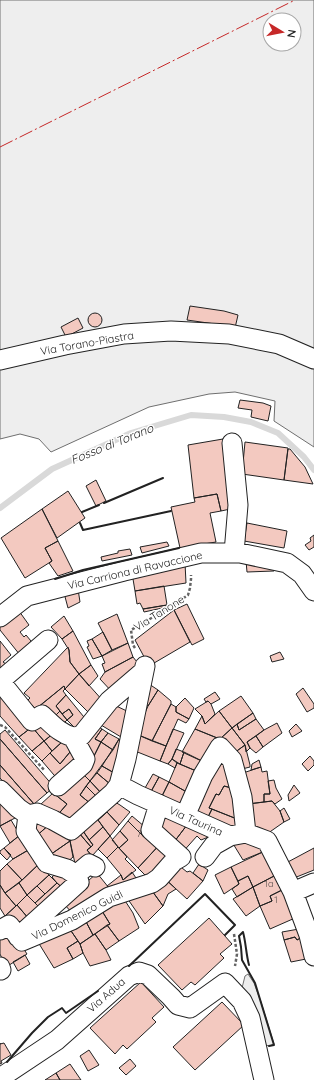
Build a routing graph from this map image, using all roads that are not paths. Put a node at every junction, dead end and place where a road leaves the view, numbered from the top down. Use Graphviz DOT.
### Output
graph roads {
  1 [pos="314,359"];
  2 [pos="0,360"];
  3 [pos="232,443"];
  4 [pos="234,553"];
  5 [pos="314,591"];
  6 [pos="0,617"];
  7 [pos="48,640"];
  8 [pos="73,737"];
  9 [pos="119,785"];
  10 [pos="58,786"];
  11 [pos="1,791"];
  12 [pos="159,804"];
  13 [pos="28,815"];
  14 [pos="185,816"];
  15 [pos="238,835"];
  16 [pos="205,857"];
  17 [pos="96,867"];
  18 [pos="76,875"];
  19 [pos="314,883"];
  20 [pos="293,892"];
  21 [pos="0,930"];
  22 [pos="18,937"];
  23 [pos="314,956"];
  24 [pos="0,1078"];
  25 [pos="264,1080"];
  1 -- 2 [label="street, Via Torano-Piastra"];
  3 -- 4 [label="street"];
  4 -- 5 [label="street, Via Carriona di Ravaccione"];
  4 -- 6 [label="street, Via Carriona di Ravaccione"];
  7 -- 8 [label="street"];
  8 -- 9 [label="street"];
  8 -- 10 [label="street"];
  9 -- 12 [label="street, Via Taurina"];
  9 -- 13 [label="street"];
  11 -- 13 [label="street"];
  12 -- 14 [label="street, Via Taurina"];
  12 -- 22 [label="street, Via Domenico Guidi"];
  13 -- 18 [label="street"];
  14 -- 15 [label="street, Via Taurina"];
  14 -- 15 [label="street"];
  15 -- 16 [label="street"];
  15 -- 20 [label="street, Via Taurina"];
  17 -- 18 [label="street"];
  18 -- 22 [label="street"];
  19 -- 20 [label="street"];
  20 -- 23 [label="street"];
  21 -- 22 [label="street, Via Domenico Guidi"];
  24 -- 25 [label="street, Via Adua"];
}
